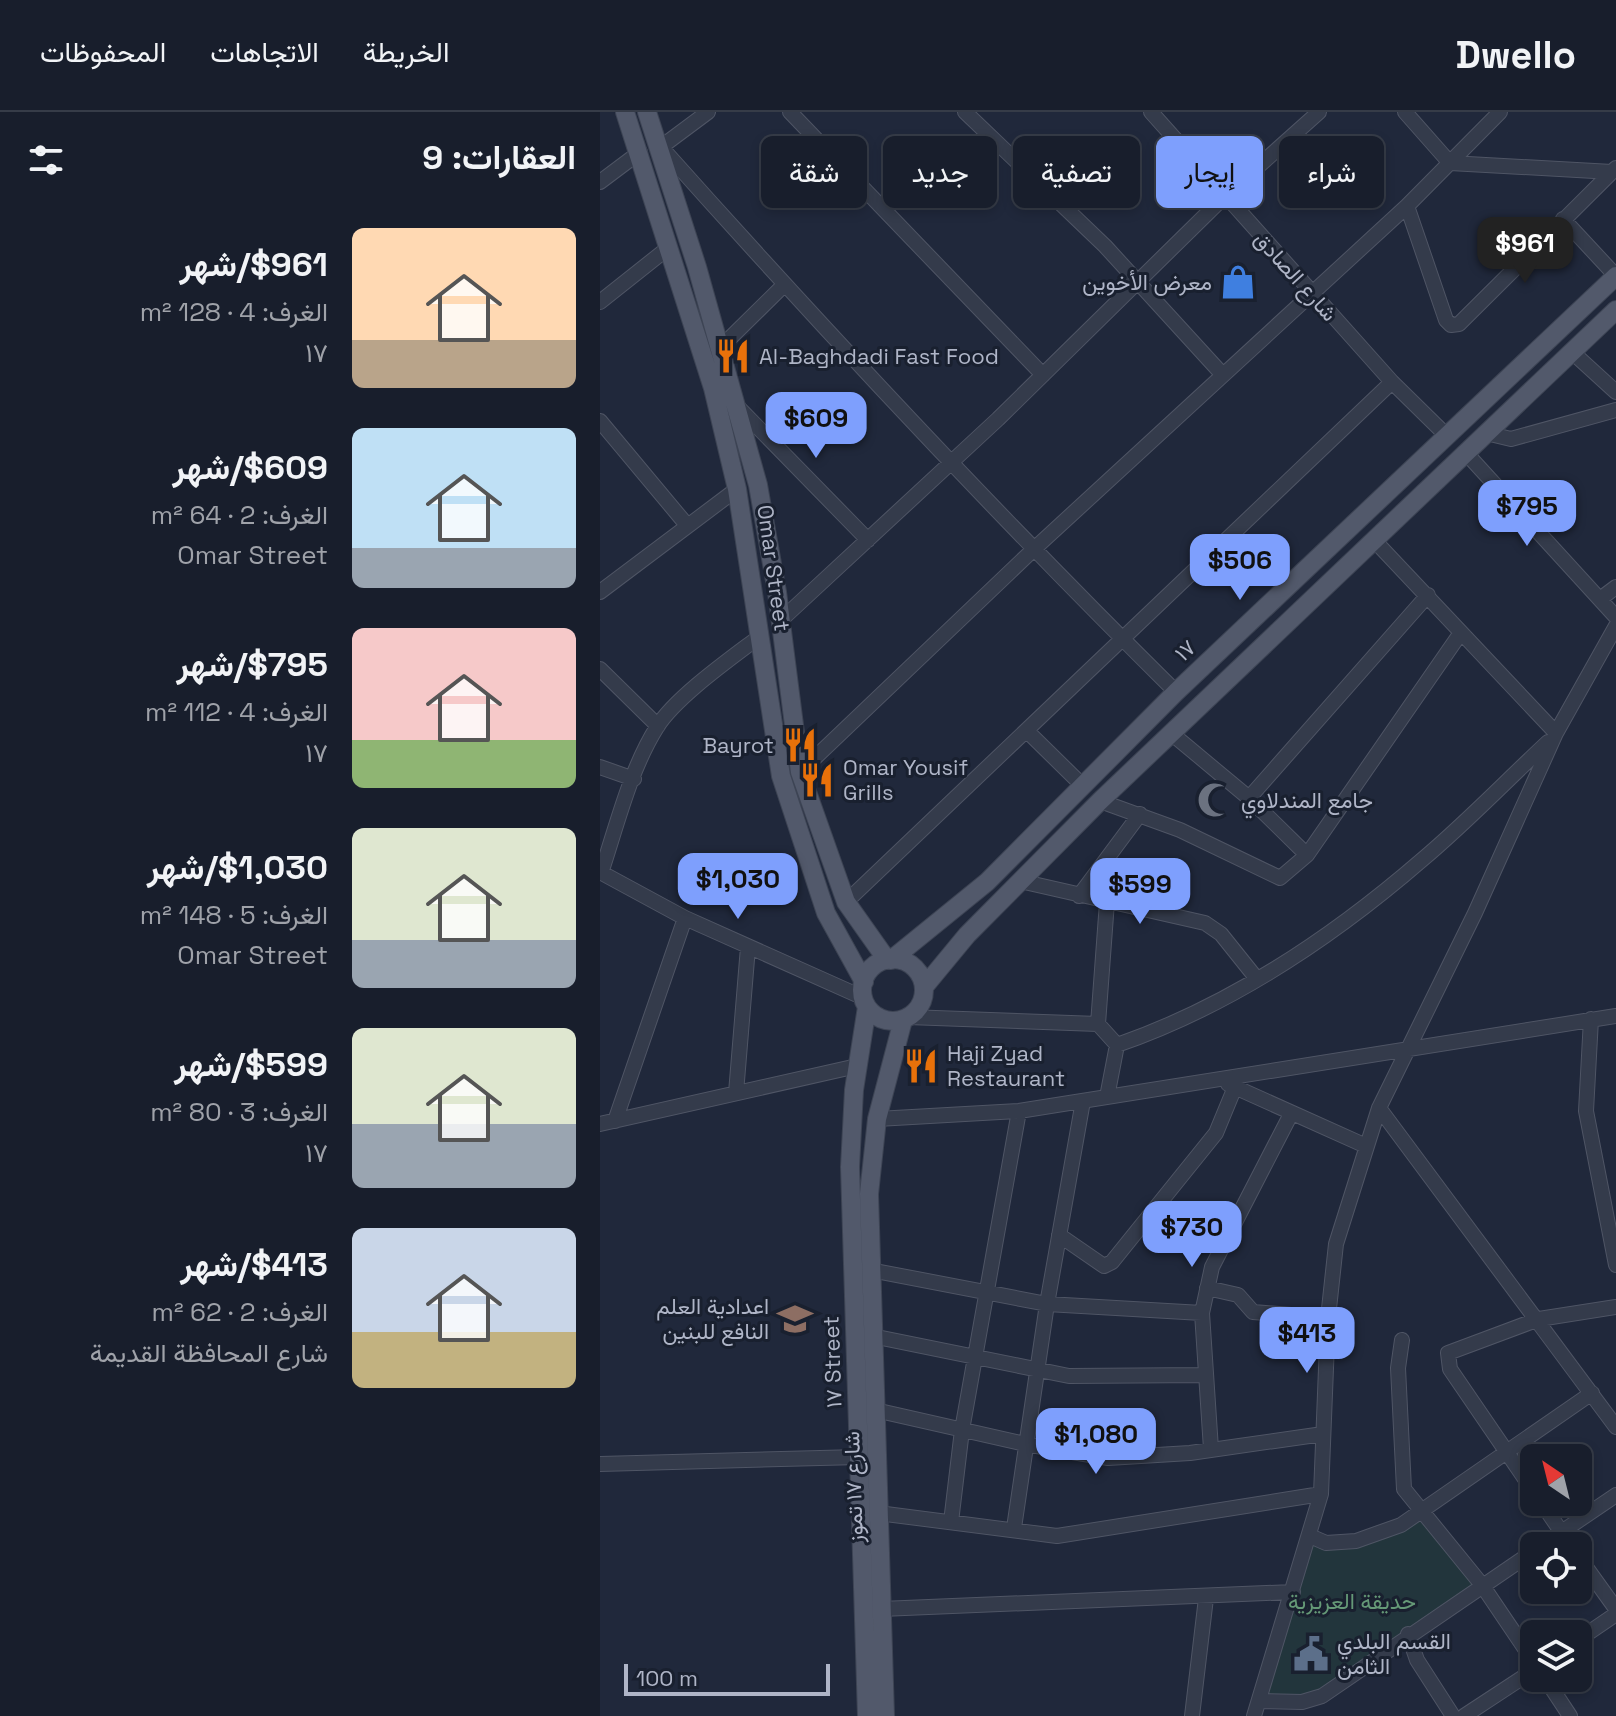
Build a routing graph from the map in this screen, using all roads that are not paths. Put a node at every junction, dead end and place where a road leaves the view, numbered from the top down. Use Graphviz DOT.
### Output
graph roads {
  1 [pos="625,112"];
  2 [pos="647,112"];
  3 [pos="708,112"];
  4 [pos="790,112"];
  5 [pos="965,112"];
  6 [pos="1319,112"];
  7 [pos="1405,112"];
  8 [pos="1500,112"];
  9 [pos="1158,115"];
  10 [pos="1175,136"];
  11 [pos="661,147"];
  12 [pos="640,152"];
  13 [pos="1263,162"];
  14 [pos="1450,163"];
  15 [pos="1614,170"];
  16 [pos="600,182"];
  17 [pos="1407,206"];
  18 [pos="1213,208"];
  19 [pos="1234,208"];
  20 [pos="1563,219"];
  21 [pos="668,248"];
  22 [pos="1616,276"];
  23 [pos="1138,282"];
  24 [pos="784,285"];
  25 [pos="1312,293"];
  26 [pos="600,302"];
  27 [pos="1616,310"];
  28 [pos="721,347"];
  29 [pos="1571,351"];
  30 [pos="1222,374"];
  31 [pos="1043,375"];
  32 [pos="1392,382"];
  33 [pos="1616,391"];
  34 [pos="737,406"];
  35 [pos="1616,410"];
  36 [pos="603,429"];
  37 [pos="1486,433"];
  38 [pos="1447,436"];
  39 [pos="1466,453"];
  40 [pos="953,462"];
  41 [pos="737,489"];
  42 [pos="686,524"];
  43 [pos="1373,539"];
  44 [pos="868,540"];
  45 [pos="1034,549"];
  46 [pos="1616,587"];
  47 [pos="600,592"];
  48 [pos="1428,595"];
  49 [pos="1600,599"];
  50 [pos="1616,617"];
  51 [pos="781,620"];
  52 [pos="1616,626"];
  53 [pos="1460,634"];
  54 [pos="759,637"];
  55 [pos="1122,639"];
  56 [pos="600,669"];
  57 [pos="1176,692"];
  58 [pos="658,726"];
  59 [pos="1027,731"];
  60 [pos="1171,733"];
  61 [pos="1555,735"];
  62 [pos="600,767"];
  63 [pos="800,772"];
  64 [pos="634,779"];
  65 [pos="1083,786"];
  66 [pos="1249,798"];
  67 [pos="1100,801"];
  68 [pos="1140,814"];
  69 [pos="1307,855"];
  70 [pos="600,872"];
  71 [pos="1020,881"];
  72 [pos="1079,896"];
  73 [pos="846,902"];
  74 [pos="1107,902"];
  75 [pos="685,918"];
  76 [pos="748,947"];
  77 [pos="889,960"];
  78 [pos="1257,979"];
  79 [pos="924,987"];
  80 [pos="865,996"];
  81 [pos="1616,1016"];
  82 [pos="905,1018"];
  83 [pos="1591,1019"];
  84 [pos="1098,1024"];
  85 [pos="1117,1045"];
  86 [pos="1406,1051"];
  87 [pos="857,1066"];
  88 [pos="1218,1080"];
  89 [pos="1235,1087"];
  90 [pos="736,1093"];
  91 [pos="1107,1097"];
  92 [pos="1083,1101"];
  93 [pos="1379,1108"];
  94 [pos="1019,1111"];
  95 [pos="1291,1114"];
  96 [pos="877,1119"];
  97 [pos="607,1123"];
  98 [pos="1366,1146"];
  99 [pos="1059,1235"];
  100 [pos="1616,1265"];
  101 [pos="870,1270"];
  102 [pos="1207,1288"];
  103 [pos="985,1293"];
  104 [pos="1047,1304"];
  105 [pos="1616,1307"];
  106 [pos="1202,1313"];
  107 [pos="1328,1318"];
  108 [pos="1539,1319"];
  109 [pos="872,1336"];
  110 [pos="1402,1340"];
  111 [pos="974,1359"];
  112 [pos="1037,1371"];
  113 [pos="1204,1375"];
  114 [pos="1592,1393"];
  115 [pos="875,1410"];
  116 [pos="1616,1427"];
  117 [pos="962,1430"];
  118 [pos="1323,1434"];
  119 [pos="1025,1444"];
  120 [pos="1211,1449"];
  121 [pos="1507,1453"];
  122 [pos="859,1457"];
  123 [pos="600,1464"];
  124 [pos="1520,1472"];
  125 [pos="1321,1494"];
  126 [pos="1616,1495"];
  127 [pos="1422,1512"];
  128 [pos="878,1513"];
  129 [pos="1551,1516"];
  130 [pos="951,1522"];
  131 [pos="1014,1528"];
  132 [pos="1562,1532"];
  133 [pos="1310,1536"];
  134 [pos="1520,1560"];
  135 [pos="1592,1577"];
  136 [pos="1482,1585"];
  137 [pos="1293,1592"];
  138 [pos="1206,1598"];
  139 [pos="881,1609"];
  140 [pos="1616,1612"];
  141 [pos="1592,1630"];
  142 [pos="1408,1634"];
  143 [pos="1520,1641"];
  144 [pos="1520,1679"];
  145 [pos="1554,1692"];
  146 [pos="1259,1701"];
  147 [pos="867,1716"];
  148 [pos="885,1716"];
  149 [pos="1192,1716"];
  150 [pos="1254,1716"];
  151 [pos="1453,1716"];
  152 [pos="1464,1716"];
  153 [pos="1570,1716"];
  1 -- 12 [label="main road, Omar Street"];
  2 -- 11 [label="main road, Omar Street"];
  3 -- 11 [label="street"];
  4 -- 31 [label="street"];
  5 -- 23 [label="street"];
  6 -- 13 [label="street"];
  7 -- 14 [label="street"];
  8 -- 14 [label="street"];
  9 -- 10 [label="street, شارع الصادق"];
  11 -- 24 [label="street"];
  11 -- 28 [label="main road, Omar Street"];
  12 -- 16 [label="street"];
  12 -- 21 [label="main road, Omar Street"];
  14 -- 15 [label="street"];
  14 -- 17 [label="street"];
  15 -- 20 [label="street"];
  17 -- 20 [label="street"];
  17 -- 25 [label="street"];
  18 -- 23 [label="street"];
  19 -- 25 [label="street, شارع الصادق"];
  20 -- 22 [label="street"];
  21 -- 26 [label="street"];
  21 -- 41 [label="main road, Omar Street"];
  22 -- 38 [label="main road, ١٧"];
  23 -- 30 [label="street"];
  23 -- 31 [label="street"];
  24 -- 28 [label="street"];
  24 -- 40 [label="street"];
  25 -- 30 [label="street"];
  25 -- 32 [label="street, شارع الصادق"];
  27 -- 29 [label="main road"];
  28 -- 34 [label="main road, Omar Street"];
  29 -- 33 [label="street"];
  29 -- 37 [label="main road"];
  30 -- 45 [label="street"];
  31 -- 40 [label="street"];
  32 -- 38 [label="street, شارع الصادق"];
  32 -- 55 [label="street"];
  34 -- 44 [label="street"];
  34 -- 51 [label="main road, Omar Street"];
  35 -- 37 [label="street"];
  36 -- 42 [label="street"];
  37 -- 39 [label="main road"];
  38 -- 57 [label="main road, ١٧"];
  39 -- 43 [label="main road"];
  39 -- 49 [label="street"];
  40 -- 44 [label="street"];
  40 -- 45 [label="street"];
  41 -- 42 [label="street"];
  41 -- 54 [label="main road, Omar Street"];
  42 -- 47 [label="street"];
  43 -- 48 [label="street"];
  43 -- 60 [label="main road"];
  44 -- 51 [label="street"];
  45 -- 55 [label="street"];
  45 -- 63 [label="street"];
  46 -- 49 [label="street"];
  48 -- 53 [label="street"];
  48 -- 66 [label="street"];
  49 -- 50 [label="street"];
  51 -- 63 [label="main road, Omar Street"];
  52 -- 61 [label="street"];
  53 -- 61 [label="street"];
  53 -- 69 [label="street"];
  54 -- 58 [label="street"];
  54 -- 80 [label="main road, Omar Street"];
  55 -- 57 [label="street"];
  55 -- 59 [label="street"];
  56 -- 58 [label="street"];
  57 -- 65 [label="main road, ١٧"];
  58 -- 64 [label="street"];
  59 -- 65 [label="street"];
  59 -- 73 [label="street"];
  60 -- 66 [label="street"];
  60 -- 67 [label="main road"];
  61 -- 78 [label="street"];
  61 -- 86 [label="street"];
  62 -- 64 [label="street"];
  63 -- 73 [label="main road, Omar Street"];
  64 -- 70 [label="street"];
  65 -- 77 [label="main road, ١٧"];
  66 -- 69 [label="street"];
  67 -- 68 [label="street"];
  67 -- 71 [label="main road"];
  68 -- 69 [label="street"];
  68 -- 72 [label="street"];
  70 -- 75 [label="street"];
  71 -- 72 [label="street"];
  71 -- 79 [label="main road"];
  72 -- 74 [label="street"];
  73 -- 77 [label="main road, Omar Street"];
  74 -- 78 [label="street"];
  74 -- 84 [label="street"];
  75 -- 76 [label="street"];
  75 -- 97 [label="street"];
  76 -- 80 [label="street"];
  76 -- 90 [label="street"];
  77 -- 79 [label="main road"];
  77 -- 80 [label="main road"];
  78 -- 85 [label="street"];
  79 -- 82 [label="main road"];
  80 -- 82 [label="main road"];
  80 -- 87 [label="main road, ١٧ Street"];
  81 -- 83 [label="street"];
  82 -- 84 [label="street"];
  82 -- 96 [label="main road, شارع ١٧ تموز"];
  83 -- 86 [label="street"];
  83 -- 100 [label="street"];
  84 -- 85 [label="street"];
  85 -- 91 [label="street"];
  86 -- 88 [label="street"];
  86 -- 93 [label="street"];
  87 -- 90 [label="street"];
  87 -- 122 [label="main road, ١٧ Street"];
  88 -- 89 [label="street"];
  88 -- 91 [label="street"];
  89 -- 95 [label="street"];
  89 -- 99 [label="street"];
  90 -- 97 [label="street"];
  91 -- 92 [label="street"];
  92 -- 94 [label="street"];
  92 -- 99 [label="street"];
  93 -- 98 [label="street"];
  93 -- 108 [label="street"];
  94 -- 96 [label="street"];
  94 -- 103 [label="street"];
  95 -- 98 [label="street"];
  95 -- 102 [label="street"];
  96 -- 101 [label="main road, شارع ١٧ تموز"];
  98 -- 107 [label="street"];
  99 -- 104 [label="street"];
  101 -- 103 [label="street"];
  101 -- 109 [label="main road, شارع ١٧ تموز"];
  102 -- 106 [label="street"];
  102 -- 107 [label="street"];
  103 -- 104 [label="street"];
  103 -- 111 [label="street"];
  104 -- 106 [label="street"];
  104 -- 112 [label="street"];
  105 -- 108 [label="street"];
  106 -- 113 [label="street"];
  107 -- 118 [label="street"];
  108 -- 114 [label="street"];
  108 -- 121 [label="street"];
  109 -- 111 [label="street"];
  109 -- 115 [label="main road, شارع ١٧ تموز"];
  110 -- 127 [label="street"];
  111 -- 112 [label="street"];
  111 -- 117 [label="street"];
  112 -- 113 [label="street"];
  112 -- 119 [label="street"];
  113 -- 120 [label="street"];
  114 -- 116 [label="street"];
  114 -- 121 [label="street"];
  115 -- 117 [label="street"];
  115 -- 128 [label="main road, شارع ١٧ تموز"];
  117 -- 119 [label="street"];
  117 -- 130 [label="street"];
  118 -- 120 [label="street"];
  118 -- 125 [label="street"];
  119 -- 120 [label="street"];
  119 -- 131 [label="street"];
  121 -- 124 [label="street"];
  121 -- 127 [label="street"];
  122 -- 123 [label="street"];
  122 -- 147 [label="main road, ١٧ Street"];
  125 -- 131 [label="street"];
  125 -- 133 [label="street"];
  126 -- 132 [label="street"];
  127 -- 133 [label="street"];
  127 -- 136 [label="street"];
  128 -- 130 [label="street"];
  128 -- 139 [label="main road, شارع ١٧ تموز"];
  129 -- 132 [label="street"];
  130 -- 131 [label="street"];
  133 -- 137 [label="street"];
  134 -- 136 [label="street"];
  135 -- 140 [label="street"];
  136 -- 142 [label="street"];
  136 -- 143 [label="street"];
  137 -- 138 [label="street"];
  137 -- 146 [label="street"];
  138 -- 139 [label="street"];
  138 -- 149 [label="street"];
  139 -- 148 [label="main road, شارع ١٧ تموز"];
  140 -- 141 [label="street"];
  142 -- 146 [label="street"];
  142 -- 151 [label="street"];
  144 -- 152 [label="street"];
  145 -- 153 [label="street"];
  146 -- 150 [label="street"];
}
